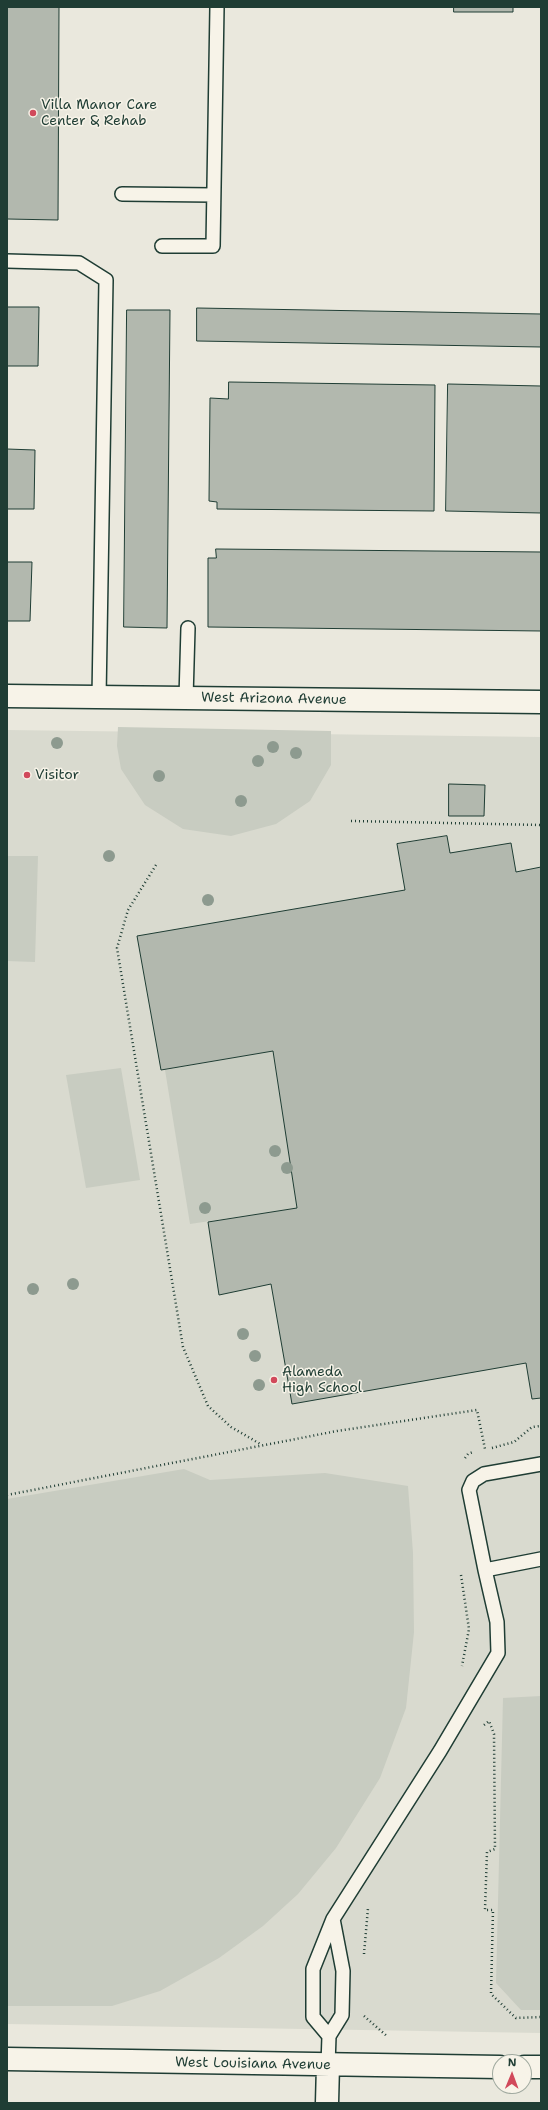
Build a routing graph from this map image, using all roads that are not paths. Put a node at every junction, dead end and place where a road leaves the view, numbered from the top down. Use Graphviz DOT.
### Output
graph roads {
  1 [pos="217,7"];
  2 [pos="122,194"];
  3 [pos="213,195"];
  4 [pos="162,246"];
  5 [pos="7,261"];
  6 [pos="188,628"];
  7 [pos="7,696"];
  8 [pos="99,697"];
  9 [pos="186,698"];
  10 [pos="541,702"];
  11 [pos="541,1464"];
  12 [pos="541,1559"];
  13 [pos="485,1570"];
  14 [pos="333,1919"];
  15 [pos="329,2036"];
  16 [pos="7,2059"];
  17 [pos="328,2065"];
  18 [pos="492,2067"];
  19 [pos="328,2103"];
  1 -- 3 [label="lane"];
  2 -- 3 [label="lane"];
  3 -- 4 [label="lane"];
  5 -- 8 [label="lane"];
  6 -- 9 [label="lane"];
  7 -- 8 [label="street, West Arizona Avenue"];
  8 -- 9 [label="street, West Arizona Avenue"];
  9 -- 10 [label="street, West Arizona Avenue"];
  11 -- 13 [label="lane"];
  12 -- 13 [label="lane"];
  13 -- 14 [label="lane"];
  14 -- 15 [label="lane"];
  14 -- 15 [label="lane"];
  15 -- 17 [label="lane"];
  16 -- 17 [label="street, West Louisiana Avenue"];
  17 -- 18 [label="street, West Louisiana Avenue"];
  17 -- 19 [label="street"];
}
